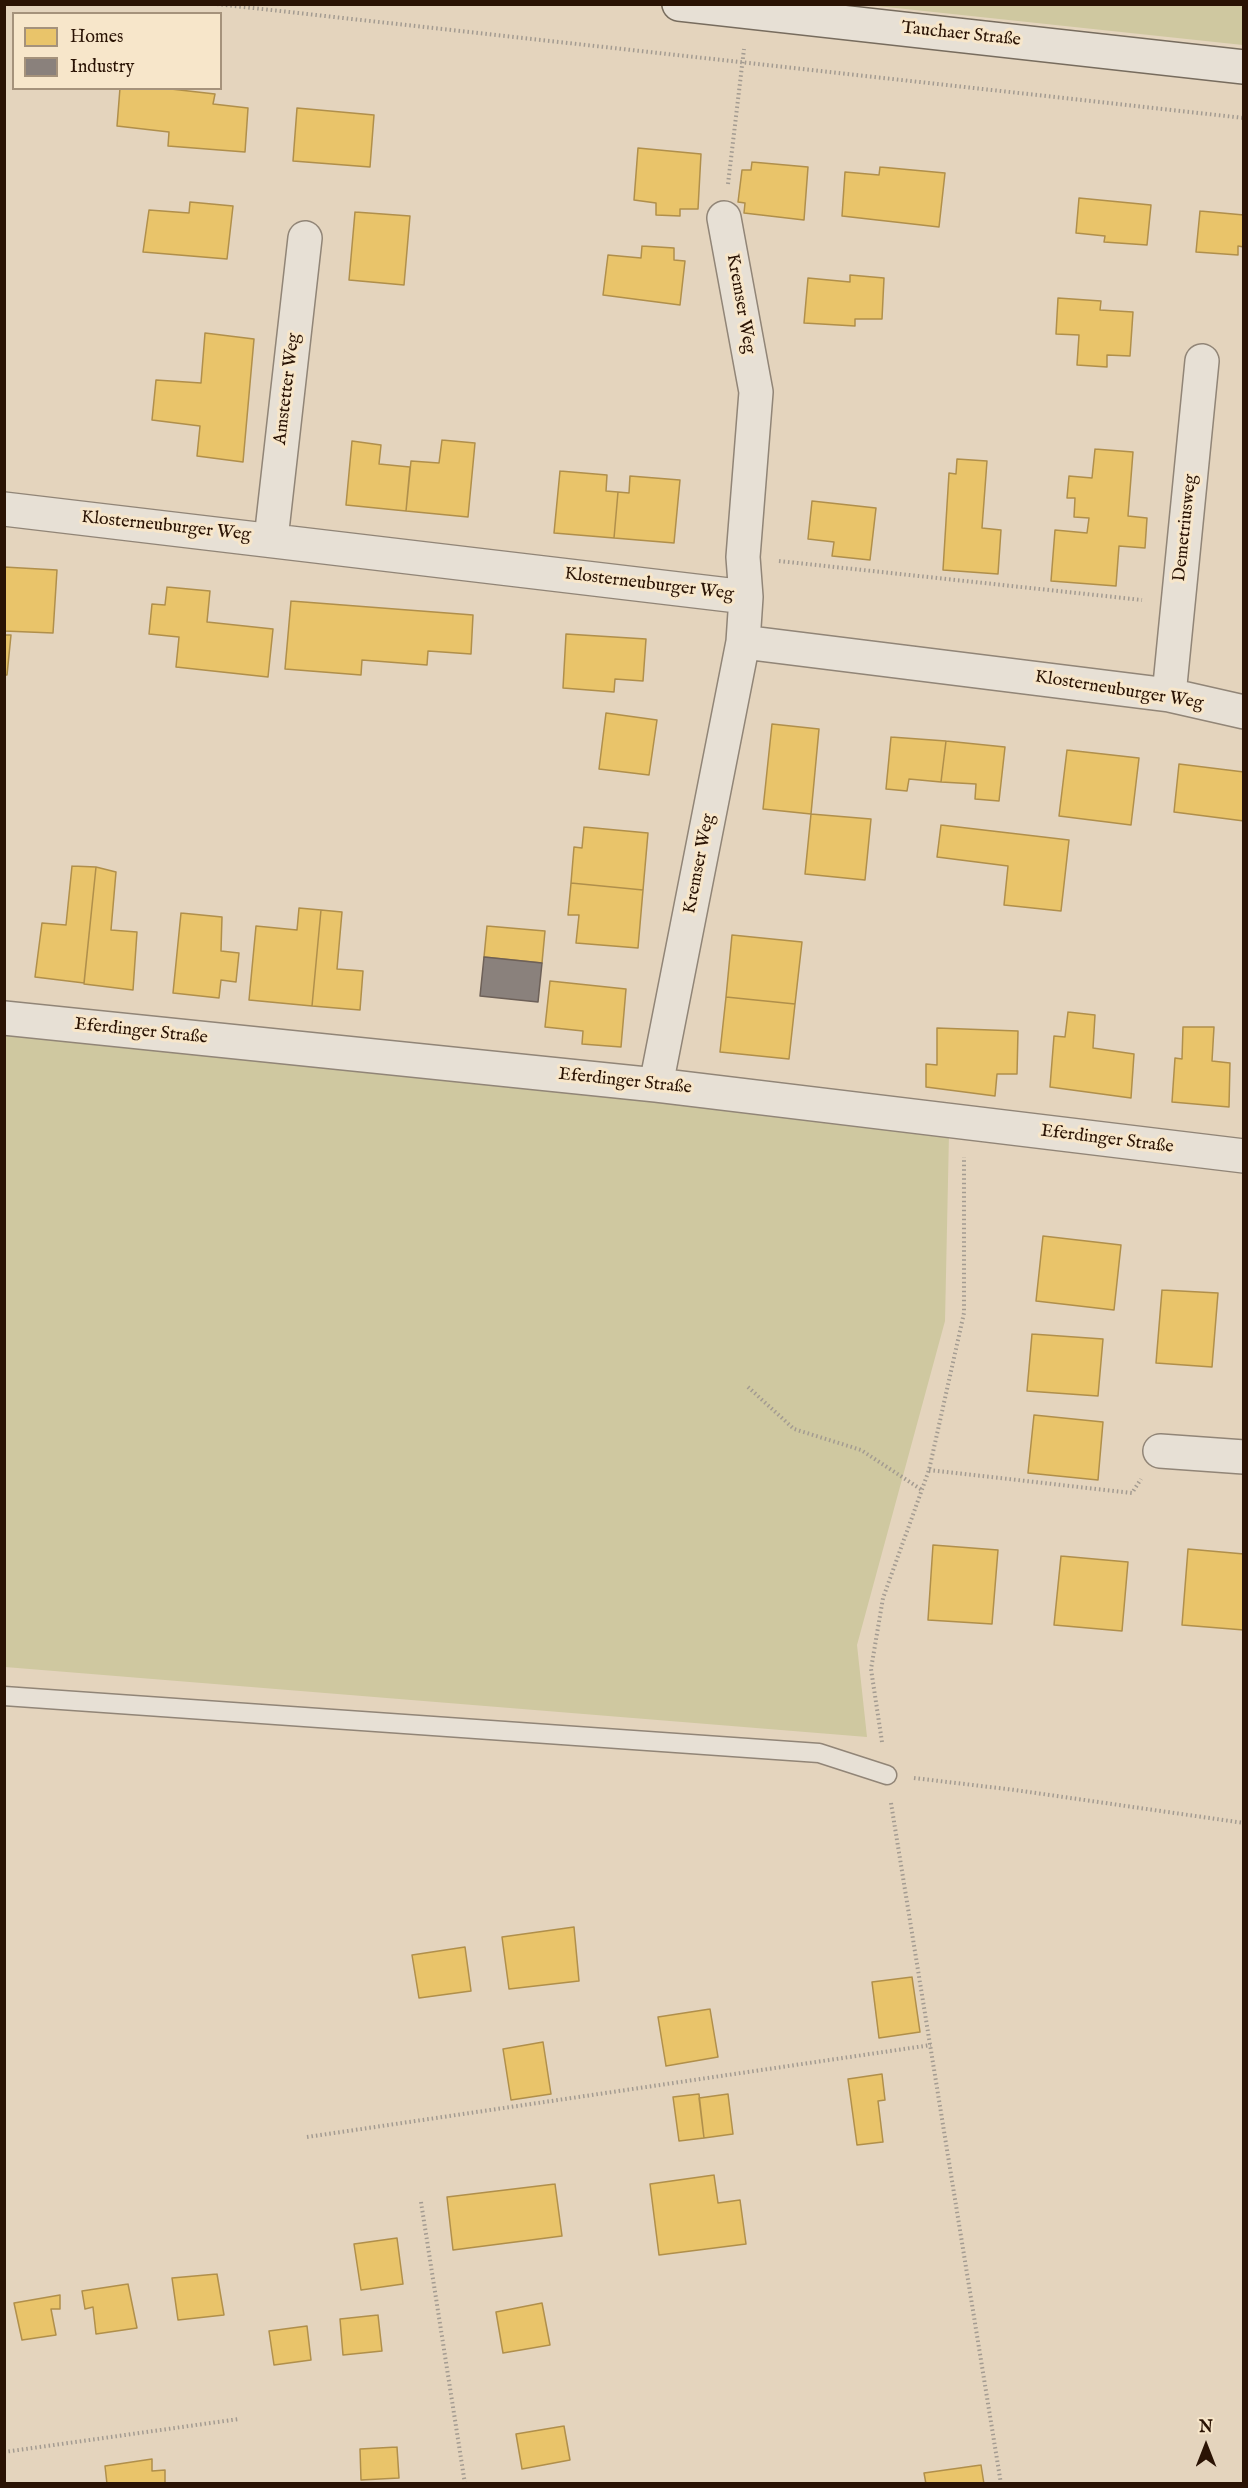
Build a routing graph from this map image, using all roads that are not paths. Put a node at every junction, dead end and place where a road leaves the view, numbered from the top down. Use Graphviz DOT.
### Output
graph roads {
  1 [pos="679,4"];
  2 [pos="1244,67"];
  3 [pos="724,218"];
  4 [pos="305,238"];
  5 [pos="1202,361"];
  6 [pos="4,509"];
  7 [pos="271,539"];
  8 [pos="746,597"];
  9 [pos="743,642"];
  10 [pos="1169,695"];
  11 [pos="1244,712"];
  12 [pos="4,1018"];
  13 [pos="656,1085"];
  14 [pos="1244,1156"];
  15 [pos="1160,1451"];
  16 [pos="1244,1457"];
  17 [pos="4,1696"];
  18 [pos="887,1775"];
  1 -- 2 [label="street, Tauchaer Straße"];
  3 -- 8 [label="street, Kremser Weg"];
  4 -- 7 [label="street, Amstetter Weg"];
  5 -- 10 [label="street, Demetriusweg"];
  6 -- 7 [label="street, Klosterneuburger Weg"];
  7 -- 8 [label="street, Klosterneuburger Weg"];
  8 -- 9 [label="street, Klosterneuburger Weg"];
  9 -- 10 [label="street, Klosterneuburger Weg"];
  9 -- 13 [label="street, Kremser Weg"];
  10 -- 11 [label="street, Klosterneuburger Weg"];
  12 -- 13 [label="street, Eferdinger Straße"];
  13 -- 14 [label="street, Eferdinger Straße"];
  15 -- 16 [label="street"];
  17 -- 18 [label="lane"];
}
